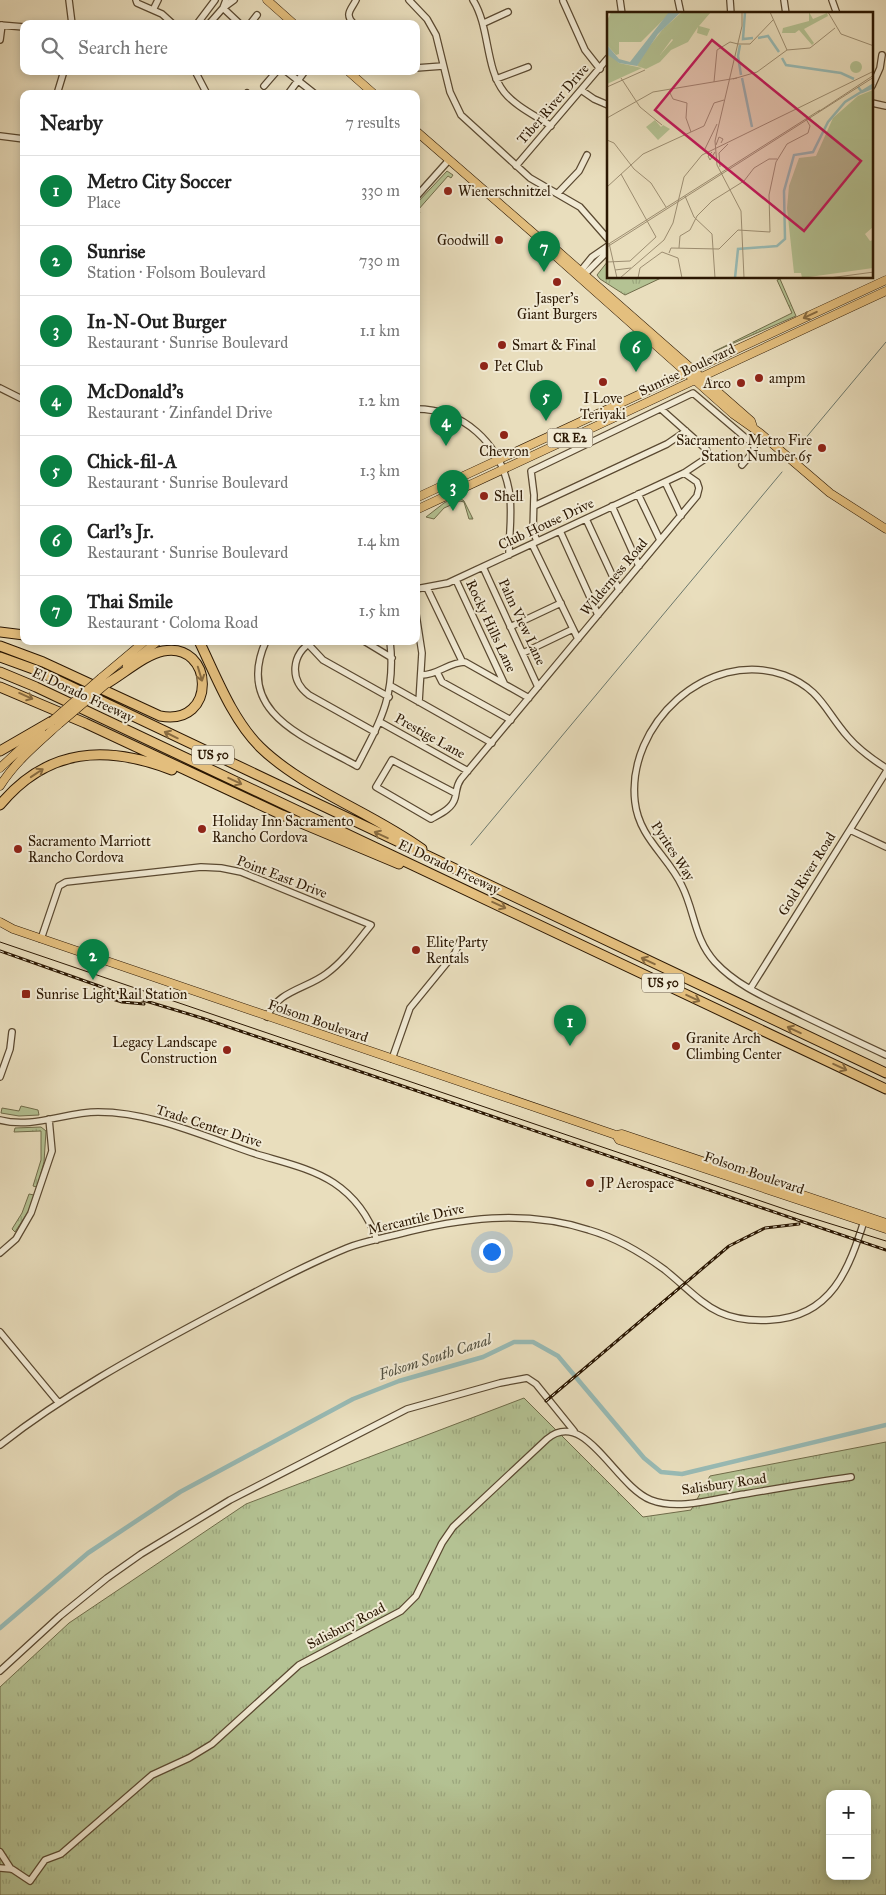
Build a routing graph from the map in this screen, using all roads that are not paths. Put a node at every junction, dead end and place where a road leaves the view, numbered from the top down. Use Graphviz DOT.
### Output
graph roads {
  1 [pos="69,0"];
  2 [pos="136,0"];
  3 [pos="158,0"];
  4 [pos="214,0"];
  5 [pos="226,0"];
  6 [pos="234,0"];
  7 [pos="267,0"];
  8 [pos="356,0"];
  9 [pos="409,0"];
  10 [pos="474,0"];
  11 [pos="563,1"];
  12 [pos="210,6"];
  13 [pos="223,8"];
  14 [pos="153,10"];
  15 [pos="508,12"];
  16 [pos="218,13"];
  17 [pos="257,15"];
  18 [pos="72,20"];
  19 [pos="167,20"];
  20 [pos="200,20"];
  21 [pos="212,20"];
  22 [pos="236,20"];
  23 [pos="253,20"];
  24 [pos="290,20"];
  25 [pos="350,20"];
  26 [pos="484,23"];
  27 [pos="1,25"];
  28 [pos="20,27"];
  29 [pos="0,40"];
  30 [pos="882,55"];
  31 [pos="607,59"];
  32 [pos="443,66"];
  33 [pos="528,67"];
  34 [pos="420,68"];
  35 [pos="600,69"];
  36 [pos="63,75"];
  37 [pos="197,75"];
  38 [pos="274,75"];
  39 [pos="291,75"];
  40 [pos="303,75"];
  41 [pos="353,75"];
  42 [pos="496,79"];
  43 [pos="299,82"];
  44 [pos="874,82"];
  45 [pos="264,86"];
  46 [pos="58,90"];
  47 [pos="204,90"];
  48 [pos="292,90"];
  49 [pos="310,90"];
  50 [pos="369,90"];
  51 [pos="581,90"];
  52 [pos="607,105"];
  53 [pos="551,126"];
  54 [pos="420,135"];
  55 [pos="0,136"];
  56 [pos="20,138"];
  57 [pos="587,155"];
  58 [pos="449,160"];
  59 [pos="516,166"];
  60 [pos="420,193"];
  61 [pos="558,194"];
  62 [pos="607,238"];
  63 [pos="607,246"];
  64 [pos="607,252"];
  65 [pos="581,274"];
  66 [pos="886,280"];
  67 [pos="870,288"];
  68 [pos="886,291"];
  69 [pos="830,317"];
  70 [pos="671,359"];
  71 [pos="690,370"];
  72 [pos="716,371"];
  73 [pos="673,378"];
  74 [pos="699,379"];
  75 [pos="1,391"];
  76 [pos="717,391"];
  77 [pos="20,398"];
  78 [pos="420,409"];
  79 [pos="661,409"];
  80 [pos="753,427"];
  81 [pos="686,431"];
  82 [pos="497,460"];
  83 [pos="742,465"];
  84 [pos="502,470"];
  85 [pos="684,473"];
  86 [pos="665,482"];
  87 [pos="638,494"];
  88 [pos="420,496"];
  89 [pos="534,506"];
  90 [pos="612,506"];
  91 [pos="420,508"];
  92 [pos="681,516"];
  93 [pos="586,518"];
  94 [pos="886,529"];
  95 [pos="560,531"];
  96 [pos="660,540"];
  97 [pos="535,543"];
  98 [pos="509,555"];
  99 [pos="639,566"];
  100 [pos="483,567"];
  101 [pos="456,580"];
  102 [pos="427,588"];
  103 [pos="420,589"];
  104 [pos="619,590"];
  105 [pos="560,603"];
  106 [pos="598,615"];
  107 [pos="510,627"];
  108 [pos="573,629"];
  109 [pos="0,632"];
  110 [pos="420,632"];
  111 [pos="20,634"];
  112 [pos="578,639"];
  113 [pos="141,645"];
  114 [pos="153,645"];
  115 [pos="200,645"];
  116 [pos="265,645"];
  117 [pos="308,645"];
  118 [pos="312,645"];
  119 [pos="371,645"];
  120 [pos="390,645"];
  121 [pos="0,646"];
  122 [pos="522,653"];
  123 [pos="0,657"];
  124 [pos="392,658"];
  125 [pos="462,661"];
  126 [pos="0,672"];
  127 [pos="437,672"];
  128 [pos="422,675"];
  129 [pos="104,681"];
  130 [pos="504,683"];
  131 [pos="390,686"];
  132 [pos="0,687"];
  133 [pos="538,687"];
  134 [pos="389,697"];
  135 [pos="530,697"];
  136 [pos="419,702"];
  137 [pos="511,720"];
  138 [pos="380,722"];
  139 [pos="56,723"];
  140 [pos="375,732"];
  141 [pos="492,743"];
  142 [pos="0,751"];
  143 [pos="0,768"];
  144 [pos="886,768"];
  145 [pos="468,772"];
  146 [pos="886,772"];
  147 [pos="0,786"];
  148 [pos="231,792"];
  149 [pos="455,794"];
  150 [pos="0,805"];
  151 [pos="850,830"];
  152 [pos="886,847"];
  153 [pos="426,854"];
  154 [pos="415,866"];
  155 [pos="0,922"];
  156 [pos="0,929"];
  157 [pos="12,929"];
  158 [pos="41,939"];
  159 [pos="460,941"];
  160 [pos="750,989"];
  161 [pos="267,1017"];
  162 [pos="12,1032"];
  163 [pos="886,1054"];
  164 [pos="392,1059"];
  165 [pos="886,1074"];
  166 [pos="0,1077"];
  167 [pos="886,1089"];
  168 [pos="0,1120"];
  169 [pos="49,1120"];
  170 [pos="865,1219"];
  171 [pos="886,1223"];
  172 [pos="886,1229"];
  173 [pos="377,1240"];
  174 [pos="0,1253"];
  175 [pos="0,1332"];
  176 [pos="58,1402"];
  177 [pos="574,1431"];
  178 [pos="0,1445"];
  179 [pos="851,1477"];
  180 [pos="0,1671"];
  181 [pos="0,1852"];
  182 [pos="0,1868"];
  183 [pos="12,1869"];
  1 -- 18 [label="street"];
  2 -- 14 [label="street"];
  3 -- 14 [label="street"];
  4 -- 12 [label="street"];
  5 -- 13 [label="street"];
  6 -- 13 [label="street"];
  7 -- 24 [label="main road"];
  8 -- 25 [label="street"];
  9 -- 32 [label="street"];
  10 -- 26 [label="street"];
  11 -- 35 [label="street"];
  12 -- 16 [label="street"];
  12 -- 20 [label="street"];
  13 -- 16 [label="street"];
  13 -- 22 [label="street"];
  14 -- 19 [label="street"];
  15 -- 26 [label="street"];
  16 -- 21 [label="street"];
  17 -- 23 [label="street"];
  26 -- 42 [label="street"];
  27 -- 28 [label="street"];
  27 -- 29 [label="street"];
  30 -- 44 [label="street"];
  31 -- 35 [label="street, Tiber River Drive"];
  32 -- 34 [label="street"];
  32 -- 59 [label="street"];
  33 -- 42 [label="street"];
  35 -- 51 [label="street, Tiber River Drive"];
  36 -- 46 [label="street"];
  37 -- 47 [label="street"];
  38 -- 45 [label="street"];
  39 -- 43 [label="street"];
  40 -- 43 [label="street"];
  41 -- 50 [label="main road"];
  42 -- 53 [label="street"];
  43 -- 48 [label="street"];
  43 -- 49 [label="street"];
  51 -- 52 [label="street"];
  51 -- 53 [label="street, Tiber River Drive"];
  53 -- 59 [label="street, Tiber River Drive"];
  54 -- 58 [label="main road"];
  55 -- 56 [label="street"];
  57 -- 61 [label="street"];
  58 -- 60 [label="street"];
  58 -- 65 [label="main road"];
  59 -- 61 [label="street"];
  61 -- 62 [label="street"];
  63 -- 65 [label="street"];
  64 -- 65 [label="street"];
  65 -- 70 [label="main road"];
  65 -- 71 [label="main road"];
  66 -- 67 [label="main road, Sunrise Boulevard / CR E2"];
  67 -- 69 [label="main road"];
  67 -- 71 [label="main road, Sunrise Boulevard / CR E2, one-way"];
  68 -- 69 [label="main road, Sunrise Boulevard / CR E2"];
  69 -- 72 [label="main road, Sunrise Boulevard / CR E2"];
  70 -- 71 [label="main road"];
  70 -- 73 [label="main road"];
  71 -- 73 [label="main road, Sunrise Boulevard / CR E2"];
  71 -- 74 [label="main road"];
  72 -- 74 [label="main road, Sunrise Boulevard / CR E2"];
  72 -- 76 [label="main road"];
  73 -- 82 [label="main road, Sunrise Boulevard / CR E2"];
  74 -- 76 [label="main road"];
  74 -- 80 [label="main road"];
  74 -- 84 [label="main road, Sunrise Boulevard / CR E2"];
  75 -- 77 [label="street"];
  76 -- 80 [label="main road"];
  78 -- 82 [label="street"];
  79 -- 81 [label="street"];
  79 -- 83 [label="street"];
  79 -- 89 [label="street"];
  80 -- 94 [label="main road"];
  81 -- 85 [label="street, Club House Drive"];
  81 -- 89 [label="street"];
  82 -- 84 [label="street"];
  82 -- 88 [label="main road, Sunrise Boulevard / CR E2"];
  84 -- 91 [label="main road, Sunrise Boulevard / CR E2"];
  84 -- 98 [label="street"];
  85 -- 86 [label="street, Club House Drive"];
  85 -- 92 [label="street, Wilderness Road"];
  86 -- 87 [label="street, Club House Drive"];
  86 -- 92 [label="street"];
  87 -- 90 [label="street, Club House Drive"];
  87 -- 96 [label="street"];
  89 -- 97 [label="street"];
  90 -- 93 [label="street, Club House Drive"];
  90 -- 99 [label="street"];
  92 -- 96 [label="street, Wilderness Road"];
  93 -- 95 [label="street, Club House Drive"];
  93 -- 104 [label="street"];
  95 -- 97 [label="street, Club House Drive"];
  95 -- 106 [label="street"];
  96 -- 99 [label="street, Wilderness Road"];
  97 -- 98 [label="street, Club House Drive"];
  97 -- 105 [label="street"];
  98 -- 100 [label="street, Club House Drive"];
  99 -- 104 [label="street, Wilderness Road"];
  100 -- 101 [label="street, Club House Drive"];
  100 -- 107 [label="street, Palm View Lane"];
  101 -- 102 [label="street, Club House Drive"];
  101 -- 130 [label="street, Rocky Hills Lane"];
  102 -- 103 [label="street, Club House Drive"];
  102 -- 125 [label="street"];
  104 -- 106 [label="street, Wilderness Road"];
  105 -- 107 [label="street"];
  105 -- 108 [label="street"];
  106 -- 112 [label="street, Wilderness Road"];
  107 -- 122 [label="street, Palm View Lane"];
  108 -- 112 [label="street"];
  108 -- 122 [label="street"];
  109 -- 111 [label="highway"];
  110 -- 128 [label="street"];
  112 -- 133 [label="street, Wilderness Road"];
  113 -- 129 [label="main road"];
  114 -- 129 [label="main road"];
  115 -- 153 [label="highway"];
  116 -- 140 [label="street"];
  117 -- 140 [label="street"];
  118 -- 134 [label="street"];
  119 -- 124 [label="street"];
  120 -- 124 [label="street"];
  129 -- 121 [label="highway, one-way"];
  122 -- 133 [label="street, Palm View Lane"];
  153 -- 123 [label="highway, El Dorado Freeway / US 50, one-way"];
  124 -- 131 [label="street"];
  125 -- 127 [label="street"];
  125 -- 130 [label="street"];
  126 -- 154 [label="highway, El Dorado Freeway / US 50, one-way"];
  127 -- 128 [label="street"];
  127 -- 137 [label="street"];
  128 -- 136 [label="street"];
  129 -- 139 [label="main road, bridge"];
  130 -- 135 [label="street"];
  131 -- 134 [label="street"];
  131 -- 136 [label="street"];
  132 -- 148 [label="highway, one-way"];
  133 -- 135 [label="street, Wilderness Road"];
  134 -- 138 [label="street"];
  135 -- 137 [label="street, Wilderness Road"];
  136 -- 141 [label="street"];
  137 -- 141 [label="street, Wilderness Road"];
  138 -- 140 [label="street"];
  138 -- 145 [label="street, Prestige Lane"];
  139 -- 142 [label="highway"];
  139 -- 143 [label="main road"];
  139 -- 147 [label="main road"];
  141 -- 145 [label="street, Wilderness Road"];
  144 -- 160 [label="street, Pyrites Way"];
  145 -- 149 [label="street, Wilderness Road"];
  146 -- 151 [label="street, Gold River Road"];
  150 -- 148 [label="highway, one-way"];
  148 -- 154 [label="highway"];
  149 -- 149 [label="street, Wilderness Road"];
  151 -- 152 [label="street"];
  151 -- 160 [label="street, Gold River Road"];
  165 -- 153 [label="highway, El Dorado Freeway / US 50, one-way"];
  154 -- 167 [label="highway, El Dorado Freeway / US 50, one-way"];
  155 -- 157 [label="main road, Folsom Boulevard"];
  156 -- 157 [label="main road, Folsom Boulevard"];
  157 -- 158 [label="main road, Folsom Boulevard"];
  158 -- 161 [label="main road, Folsom Boulevard"];
  158 -- 161 [label="street, Point East Drive"];
  159 -- 164 [label="street"];
  160 -- 163 [label="street, Pyrites Way"];
  161 -- 164 [label="main road, Folsom Boulevard"];
  162 -- 166 [label="street"];
  164 -- 170 [label="main road, Folsom Boulevard"];
  168 -- 169 [label="street, Trade Center Drive"];
  169 -- 173 [label="street, Trade Center Drive"];
  169 -- 174 [label="street"];
  170 -- 171 [label="main road, Folsom Boulevard"];
  170 -- 172 [label="main road, Folsom Boulevard"];
  170 -- 173 [label="street, Mercantile Drive"];
  173 -- 176 [label="street, Mercantile Drive"];
  175 -- 176 [label="street"];
  176 -- 178 [label="street, Mercantile Drive"];
  177 -- 179 [label="street, Salisbury Road"];
  177 -- 180 [label="street"];
  177 -- 183 [label="street, Salisbury Road"];
  181 -- 183 [label="street"];
  182 -- 183 [label="street, Salisbury Road"];
}
